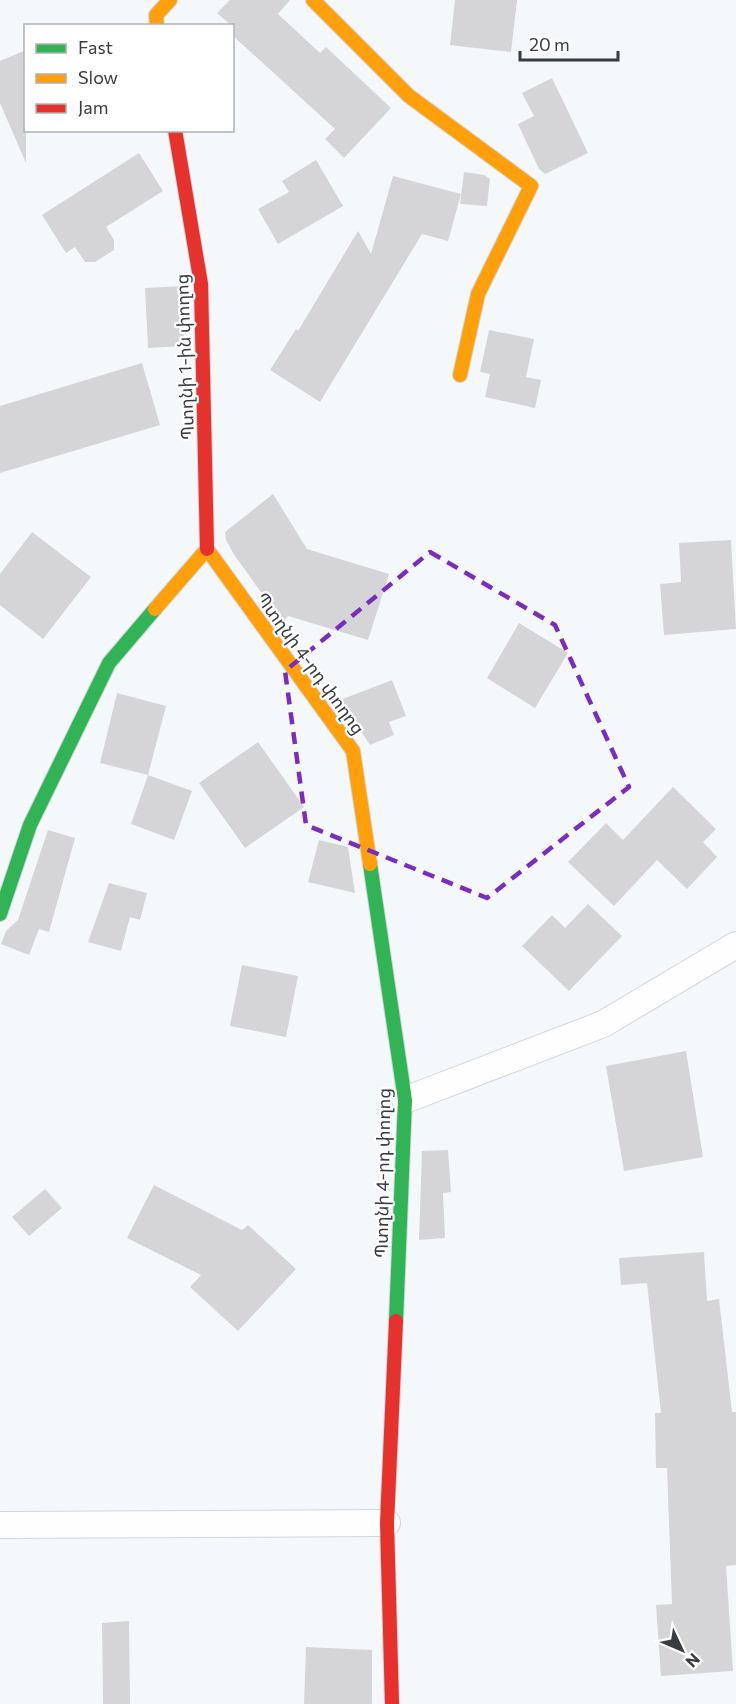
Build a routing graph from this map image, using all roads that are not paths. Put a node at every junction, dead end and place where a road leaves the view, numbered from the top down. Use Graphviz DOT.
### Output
graph roads {
  1 [pos="170,0"];
  2 [pos="313,0"];
  3 [pos="157,24"];
  4 [pos="175,132"];
  5 [pos="460,375"];
  6 [pos="207,549"];
  7 [pos="0,914"];
  8 [pos="736,945"];
  9 [pos="405,1100"];
  10 [pos="387,1523"];
  11 [pos="0,1525"];
  12 [pos="392,1704"];
  1 -- 3 [label="street"];
  2 -- 5 [label="street"];
  4 -- 6 [label="street, Պտղնի 1-ին փողոց"];
  6 -- 7 [label="street"];
  6 -- 9 [label="street, Պտղնի 4-րդ փողոց"];
  8 -- 9 [label="street"];
  9 -- 10 [label="street, Պտղնի 4-րդ փողոց"];
  10 -- 11 [label="street"];
  10 -- 12 [label="street, Պտղնի 4-րդ փողոց"];
}
